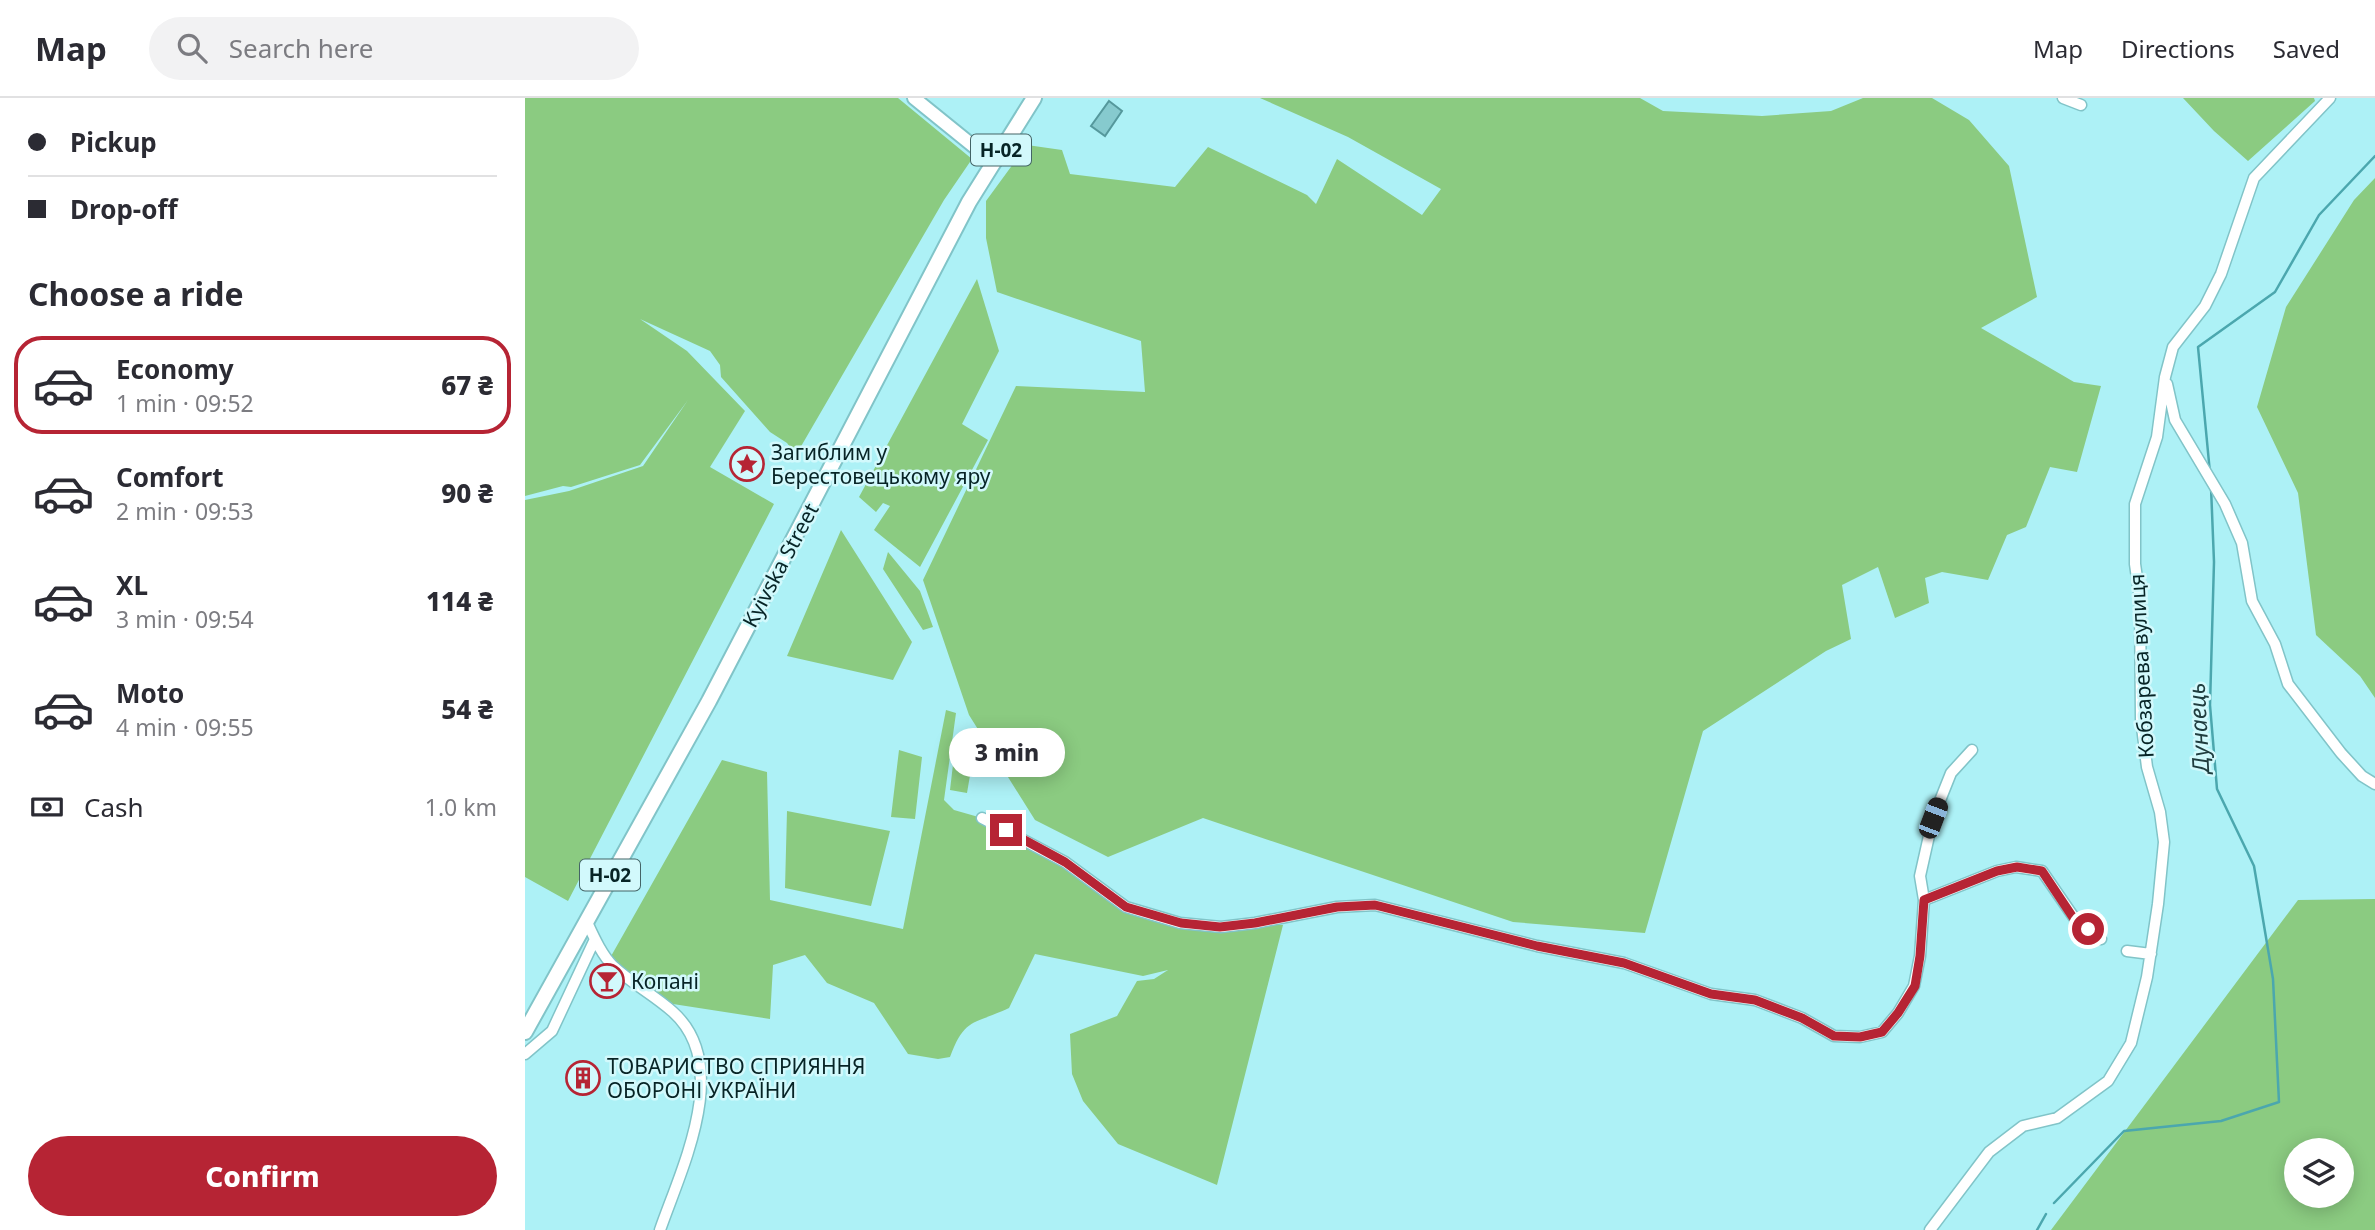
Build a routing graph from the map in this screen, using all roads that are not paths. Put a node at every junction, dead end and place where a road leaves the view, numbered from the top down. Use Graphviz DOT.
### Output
graph roads {
  1 [pos="914,98"];
  2 [pos="1034,98"];
  3 [pos="2063,98"];
  4 [pos="2330,98"];
  5 [pos="2081,105"];
  6 [pos="993,162"];
  7 [pos="2165,377"];
  8 [pos="1972,750"];
  9 [pos="2375,784"];
  10 [pos="982,818"];
  11 [pos="1924,900"];
  12 [pos="585,919"];
  13 [pos="595,939"];
  14 [pos="2101,939"];
  15 [pos="2127,951"];
  16 [pos="2151,954"];
  17 [pos="525,1032"];
  18 [pos="525,1054"];
  19 [pos="660,1230"];
  20 [pos="1930,1230"];
  1 -- 6 [label="street"];
  2 -- 6 [label="main road, Kyivska Street / Н-02"];
  3 -- 5 [label="street"];
  4 -- 7 [label="street, Кобзарева вулиця"];
  6 -- 12 [label="main road, Kyivska Street / Н-02"];
  7 -- 9 [label="street"];
  7 -- 16 [label="street, Кобзарева вулиця"];
  8 -- 11 [label="street"];
  10 -- 11 [label="street"];
  11 -- 14 [label="street"];
  12 -- 13 [label="street"];
  12 -- 17 [label="main road, Kyivska Street / Н-02"];
  13 -- 18 [label="street"];
  13 -- 19 [label="street"];
  15 -- 16 [label="street"];
  16 -- 20 [label="street, Кобзарева вулиця"];
}
